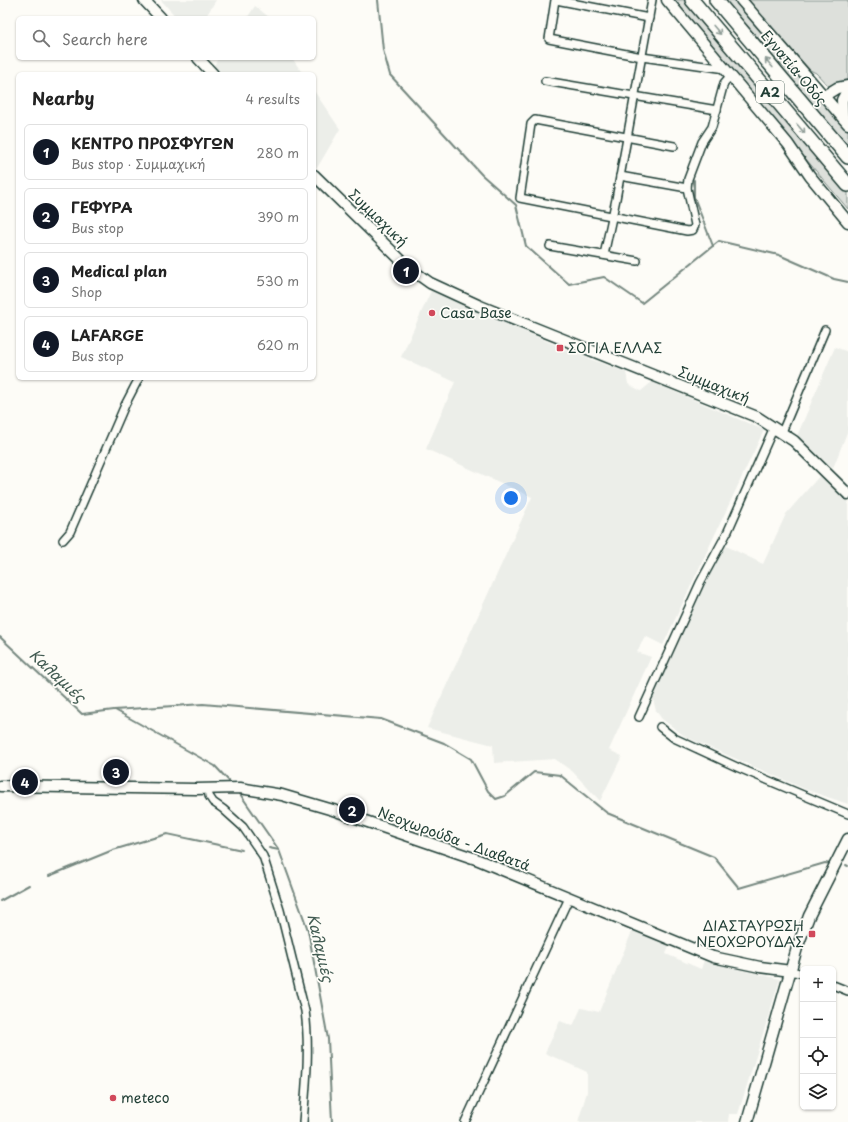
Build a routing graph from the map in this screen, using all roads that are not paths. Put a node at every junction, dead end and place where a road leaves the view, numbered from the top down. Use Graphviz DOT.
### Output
graph roads {
  1 [pos="144,0"];
  2 [pos="555,0"];
  3 [pos="652,0"];
  4 [pos="667,0"];
  5 [pos="692,0"];
  6 [pos="716,0"];
  7 [pos="741,0"];
  8 [pos="159,16"];
  9 [pos="649,18"];
  10 [pos="642,57"];
  11 [pos="200,60"];
  12 [pos="211,72"];
  13 [pos="729,72"];
  14 [pos="546,81"];
  15 [pos="848,88"];
  16 [pos="824,96"];
  17 [pos="635,97"];
  18 [pos="717,110"];
  19 [pos="846,121"];
  20 [pos="627,138"];
  21 [pos="674,146"];
  22 [pos="848,157"];
  23 [pos="620,176"];
  24 [pos="316,177"];
  25 [pos="848,185"];
  26 [pos="687,188"];
  27 [pos="613,217"];
  28 [pos="848,222"];
  29 [pos="550,246"];
  30 [pos="604,255"];
  31 [pos="637,261"];
  32 [pos="825,330"];
  33 [pos="138,380"];
  34 [pos="778,429"];
  35 [pos="848,494"];
  36 [pos="64,540"];
  37 [pos="639,716"];
  38 [pos="660,727"];
  39 [pos="0,786"];
  40 [pos="208,788"];
  41 [pos="848,814"];
  42 [pos="848,839"];
  43 [pos="569,898"];
  44 [pos="791,971"];
  45 [pos="800,973"];
  46 [pos="836,986"];
  47 [pos="848,991"];
  48 [pos="303,1122"];
  49 [pos="465,1122"];
  50 [pos="747,1122"];
  1 -- 8 [label="street"];
  2 -- 9 [label="street"];
  2 -- 10 [label="street"];
  3 -- 9 [label="street"];
  4 -- 13 [label="street"];
  5 -- 25 [label="highway, Α2, one-way"];
  22 -- 6 [label="highway, Εγνατία Οδός / Α2, one-way"];
  7 -- 16 [label="street"];
  9 -- 10 [label="street"];
  10 -- 13 [label="street"];
  10 -- 17 [label="street"];
  11 -- 12 [label="street"];
  13 -- 18 [label="street"];
  13 -- 28 [label="street"];
  14 -- 17 [label="street"];
  15 -- 16 [label="street"];
  15 -- 19 [label="street"];
  16 -- 19 [label="street"];
  17 -- 18 [label="street"];
  17 -- 20 [label="street"];
  18 -- 26 [label="street"];
  20 -- 21 [label="street"];
  20 -- 23 [label="street"];
  20 -- 27 [label="street"];
  23 -- 26 [label="street"];
  23 -- 27 [label="street"];
  24 -- 34 [label="street, Συμμαχική"];
  26 -- 27 [label="street"];
  27 -- 30 [label="street"];
  29 -- 30 [label="street"];
  30 -- 31 [label="street"];
  32 -- 34 [label="street"];
  33 -- 36 [label="street"];
  34 -- 35 [label="street, Συμμαχική"];
  34 -- 37 [label="street"];
  38 -- 41 [label="street"];
  39 -- 40 [label="street, Νεοχωρούδα - Διαβατά"];
  40 -- 43 [label="street, Νεοχωρούδα - Διαβατά"];
  40 -- 48 [label="street"];
  42 -- 44 [label="street"];
  43 -- 44 [label="street, Νεοχωρούδα - Διαβατά"];
  43 -- 49 [label="street"];
  44 -- 45 [label="street"];
  44 -- 50 [label="street"];
  46 -- 47 [label="street"];
}
